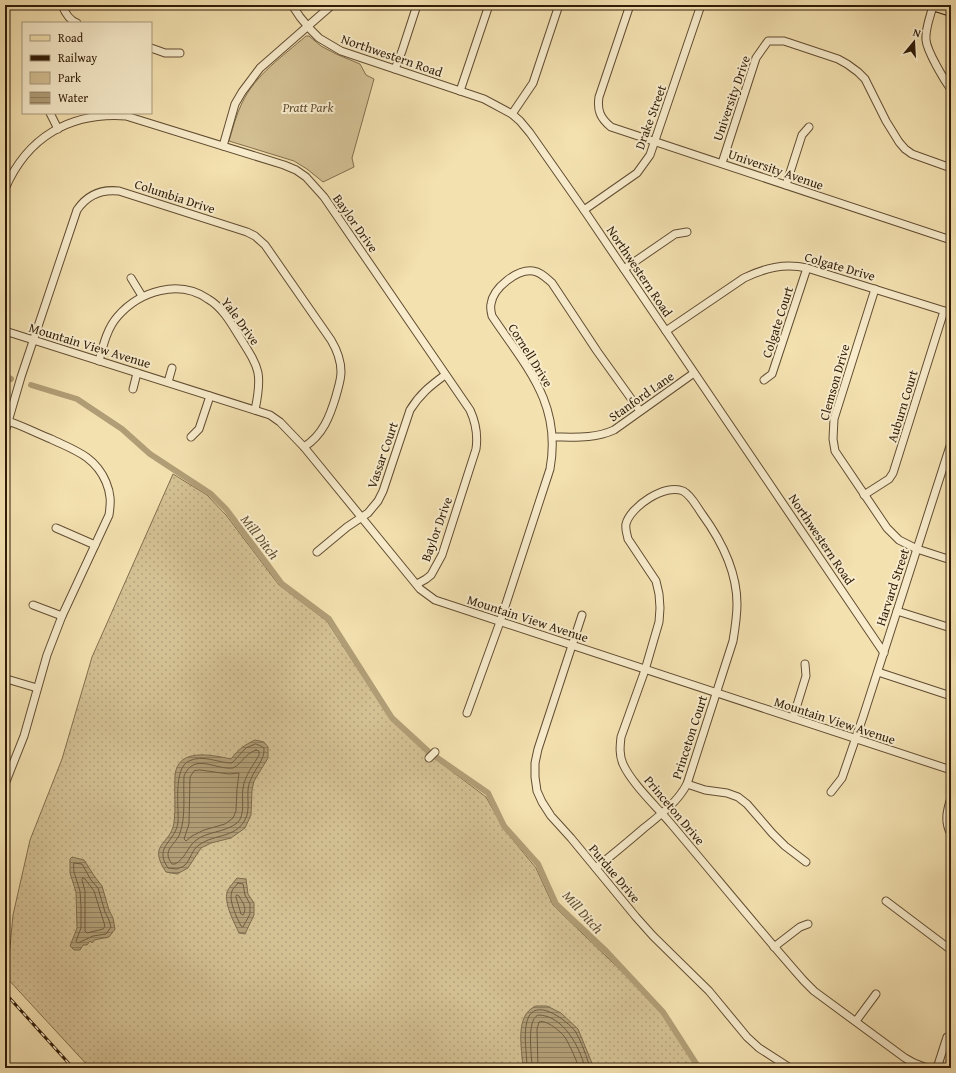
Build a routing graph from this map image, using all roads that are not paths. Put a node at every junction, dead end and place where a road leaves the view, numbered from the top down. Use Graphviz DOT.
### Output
graph roads {
  1 [pos="62,5"];
  2 [pos="292,5"];
  3 [pos="332,5"];
  4 [pos="417,5"];
  5 [pos="489,5"];
  6 [pos="559,5"];
  7 [pos="630,5"];
  8 [pos="701,5"];
  9 [pos="931,6"];
  10 [pos="951,12"];
  11 [pos="75,22"];
  12 [pos="307,26"];
  13 [pos="152,48"];
  14 [pos="180,53"];
  15 [pos="395,69"];
  16 [pos="951,89"];
  17 [pos="460,91"];
  18 [pos="50,114"];
  19 [pos="512,114"];
  20 [pos="809,127"];
  21 [pos="58,129"];
  22 [pos="656,142"];
  23 [pos="223,146"];
  24 [pos="722,163"];
  25 [pos="951,168"];
  26 [pos="786,185"];
  27 [pos="5,189"];
  28 [pos="584,210"];
  29 [pos="687,232"];
  30 [pos="951,240"];
  31 [pos="807,268"];
  32 [pos="624,269"];
  33 [pos="131,278"];
  34 [pos="875,289"];
  35 [pos="142,296"];
  36 [pos="947,312"];
  37 [pos="5,331"];
  38 [pos="666,331"];
  39 [pos="34,341"];
  40 [pos="99,361"];
  41 [pos="172,368"];
  42 [pos="137,373"];
  43 [pos="694,373"];
  44 [pos="445,375"];
  45 [pos="764,380"];
  46 [pos="168,382"];
  47 [pos="133,389"];
  48 [pos="210,396"];
  49 [pos="255,410"];
  50 [pos="640,411"];
  51 [pos="7,420"];
  52 [pos="5,432"];
  53 [pos="191,437"];
  54 [pos="553,437"];
  55 [pos="951,443"];
  56 [pos="304,447"];
  57 [pos="864,495"];
  58 [pos="362,517"];
  59 [pos="56,528"];
  60 [pos="95,545"];
  61 [pos="917,549"];
  62 [pos="316,552"];
  63 [pos="951,560"];
  64 [pos="417,584"];
  65 [pos="33,605"];
  66 [pos="897,611"];
  67 [pos="582,614"];
  68 [pos="62,616"];
  69 [pos="500,622"];
  70 [pos="951,628"];
  71 [pos="573,646"];
  72 [pos="884,653"];
  73 [pos="805,664"];
  74 [pos="645,670"];
  75 [pos="878,672"];
  76 [pos="10,680"];
  77 [pos="37,688"];
  78 [pos="716,693"];
  79 [pos="951,696"];
  80 [pos="467,713"];
  81 [pos="793,718"];
  82 [pos="856,739"];
  83 [pos="951,770"];
  84 [pos="6,781"];
  85 [pos="687,784"];
  86 [pos="831,792"];
  87 [pos="951,798"];
  88 [pos="661,814"];
  89 [pos="951,834"];
  90 [pos="806,862"];
  91 [pos="596,868"];
  92 [pos="886,902"];
  93 [pos="808,924"];
  94 [pos="774,947"];
  95 [pos="951,950"];
  96 [pos="876,994"];
  97 [pos="856,1021"];
  98 [pos="947,1037"];
  99 [pos="790,1068"];
  100 [pos="927,1068"];
  101 [pos="938,1068"];
  1 -- 11 [label="street"];
  2 -- 12 [label="street, Northwestern Road"];
  3 -- 12 [label="street"];
  4 -- 15 [label="street"];
  5 -- 17 [label="street"];
  6 -- 19 [label="street"];
  7 -- 22 [label="street, University Avenue"];
  8 -- 22 [label="street, Drake Street"];
  9 -- 10 [label="main road"];
  9 -- 16 [label="street"];
  12 -- 15 [label="street, Northwestern Road"];
  12 -- 23 [label="street"];
  13 -- 14 [label="street"];
  15 -- 17 [label="street, Northwestern Road"];
  17 -- 19 [label="street, Northwestern Road"];
  18 -- 21 [label="street"];
  19 -- 28 [label="street, Northwestern Road"];
  20 -- 26 [label="street"];
  21 -- 23 [label="street, Baylor Drive"];
  21 -- 27 [label="street, Baylor Drive"];
  22 -- 24 [label="street, University Avenue"];
  22 -- 28 [label="street, Drake Street"];
  23 -- 44 [label="street, Baylor Drive"];
  24 -- 25 [label="street, University Drive"];
  24 -- 26 [label="street, University Avenue"];
  26 -- 30 [label="street, University Avenue"];
  28 -- 32 [label="street, Northwestern Road"];
  29 -- 32 [label="street"];
  31 -- 34 [label="street, Colgate Drive"];
  31 -- 38 [label="street, Colgate Drive"];
  31 -- 45 [label="street, Colgate Court"];
  32 -- 38 [label="street, Northwestern Road"];
  33 -- 35 [label="street"];
  34 -- 36 [label="street, Colgate Drive"];
  34 -- 57 [label="street, Clemson Drive"];
  35 -- 40 [label="street, Yale Drive"];
  35 -- 49 [label="street, Yale Drive"];
  36 -- 57 [label="street, Auburn Court"];
  37 -- 39 [label="street, Mountain View Avenue"];
  38 -- 43 [label="street, Northwestern Road"];
  39 -- 40 [label="street, Mountain View Avenue"];
  39 -- 51 [label="street, Columbia Drive"];
  39 -- 56 [label="street, Columbia Drive"];
  40 -- 42 [label="street, Mountain View Avenue"];
  41 -- 46 [label="street"];
  42 -- 46 [label="street, Mountain View Avenue"];
  42 -- 47 [label="street"];
  43 -- 50 [label="street, Stanford Lane"];
  43 -- 72 [label="street, Northwestern Road"];
  44 -- 58 [label="street, Vassar Court"];
  44 -- 64 [label="street, Baylor Drive"];
  46 -- 48 [label="street, Mountain View Avenue"];
  48 -- 49 [label="street, Mountain View Avenue"];
  48 -- 53 [label="street"];
  49 -- 56 [label="street, Mountain View Avenue"];
  50 -- 54 [label="street, Stanford Lane"];
  50 -- 54 [label="street, Cornell Drive"];
  51 -- 52 [label="street, Columbia Drive"];
  51 -- 60 [label="street"];
  54 -- 69 [label="street, Cornell Drive"];
  55 -- 61 [label="street, Harvard Street"];
  56 -- 58 [label="street, Mountain View Avenue"];
  57 -- 61 [label="street, Clemson Drive"];
  58 -- 62 [label="street, Vassar Court"];
  58 -- 64 [label="street, Mountain View Avenue"];
  59 -- 60 [label="street"];
  60 -- 68 [label="street"];
  61 -- 63 [label="street, Clemson Drive"];
  61 -- 66 [label="street, Harvard Street"];
  64 -- 69 [label="street, Mountain View Avenue"];
  65 -- 68 [label="street"];
  66 -- 70 [label="street"];
  66 -- 72 [label="street, Harvard Street"];
  67 -- 71 [label="street, Purdue Drive"];
  68 -- 77 [label="street"];
  69 -- 71 [label="street, Mountain View Avenue"];
  69 -- 80 [label="street, Cornell Drive"];
  71 -- 74 [label="street, Mountain View Avenue"];
  71 -- 91 [label="street, Purdue Drive"];
  72 -- 75 [label="street, Harvard Street"];
  73 -- 81 [label="street"];
  74 -- 78 [label="street, Mountain View Avenue"];
  74 -- 78 [label="street, Princeton Drive"];
  74 -- 88 [label="street, Princeton Drive"];
  75 -- 79 [label="street"];
  75 -- 82 [label="street, Harvard Street"];
  76 -- 77 [label="street"];
  77 -- 84 [label="street"];
  78 -- 81 [label="street, Mountain View Avenue"];
  78 -- 85 [label="street, Princeton Court"];
  81 -- 82 [label="street, Mountain View Avenue"];
  82 -- 83 [label="street, Mountain View Avenue"];
  82 -- 86 [label="street, Harvard Street"];
  85 -- 88 [label="street, Princeton Court"];
  85 -- 90 [label="street"];
  87 -- 89 [label="street"];
  88 -- 91 [label="street, Princeton Court"];
  88 -- 94 [label="street, Princeton Drive"];
  91 -- 99 [label="street, Purdue Drive"];
  92 -- 95 [label="street"];
  93 -- 94 [label="street"];
  94 -- 97 [label="street, Princeton Drive"];
  96 -- 97 [label="street"];
  97 -- 100 [label="street, Princeton Drive"];
  98 -- 101 [label="street"];
}
